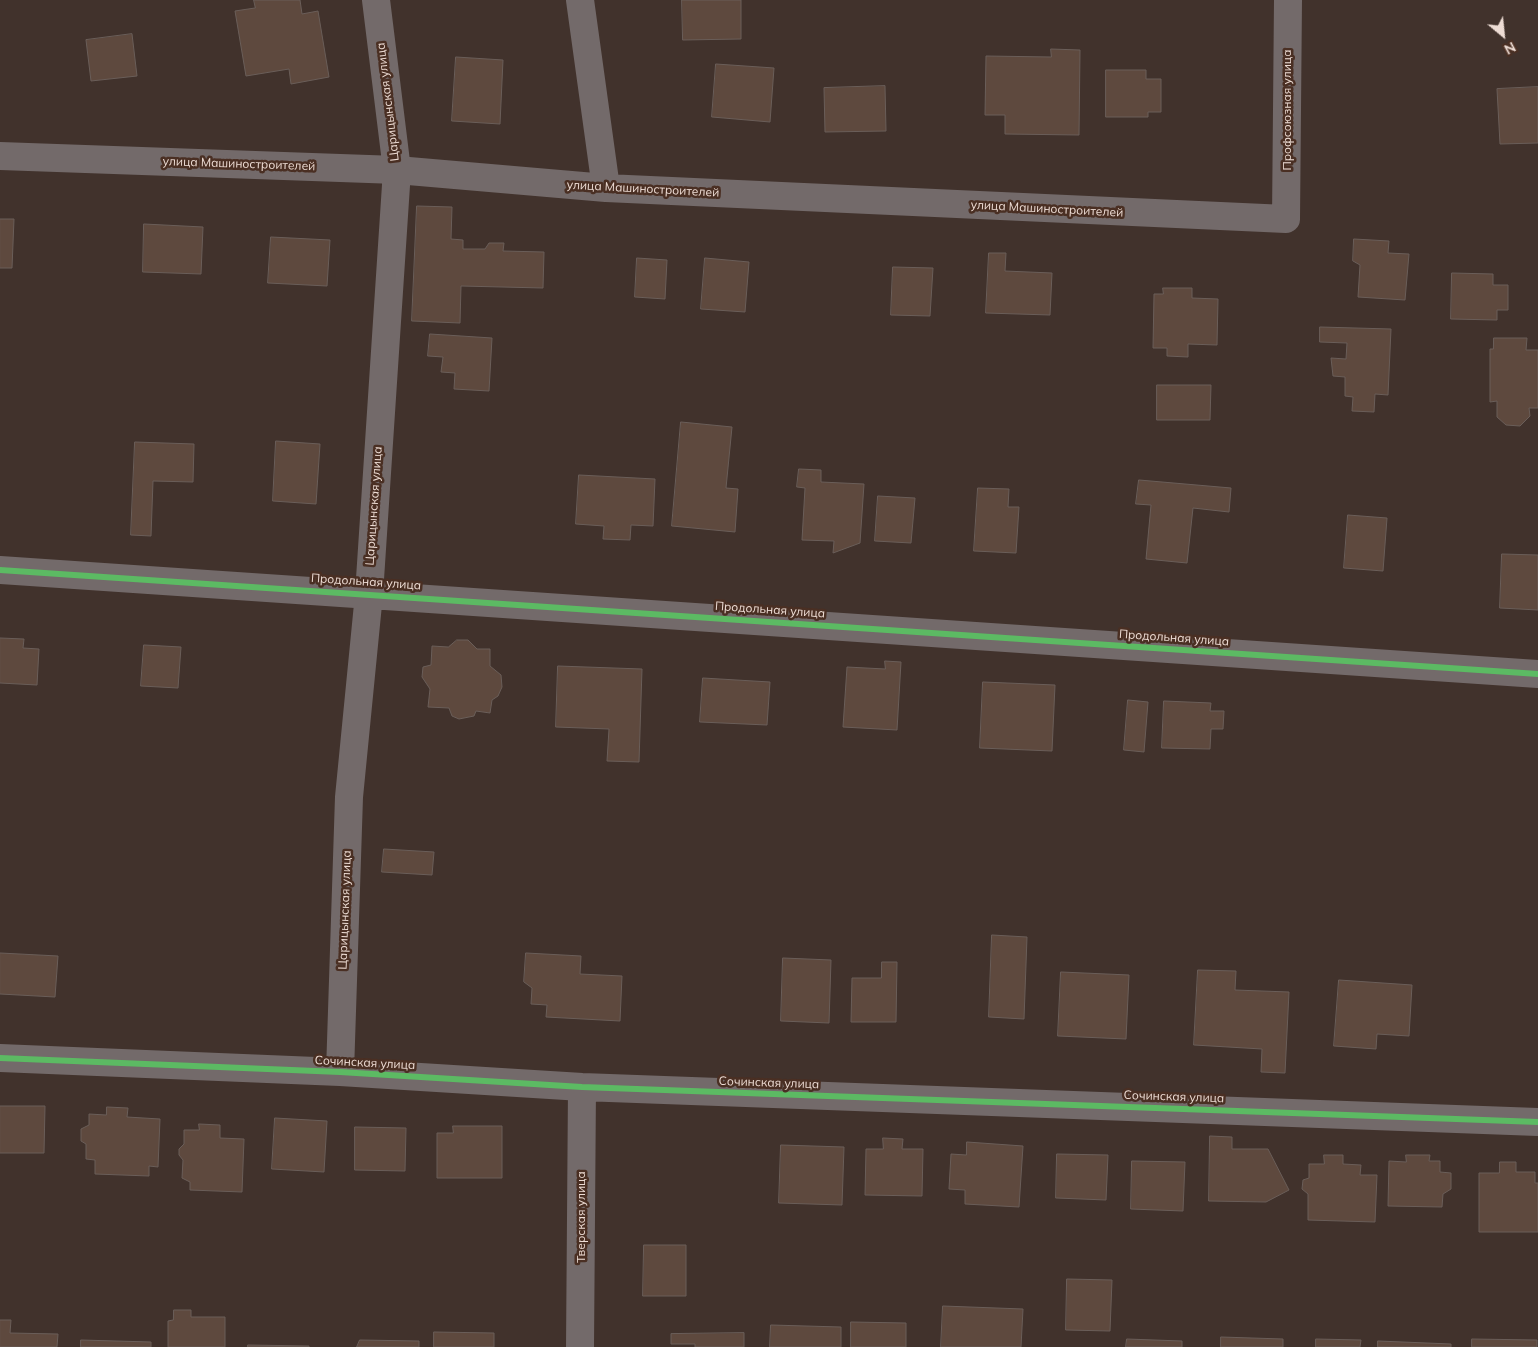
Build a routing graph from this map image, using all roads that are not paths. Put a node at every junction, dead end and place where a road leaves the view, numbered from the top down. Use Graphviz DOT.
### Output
graph roads {
  1 [pos="376,0"];
  2 [pos="580,0"];
  3 [pos="1288,0"];
  4 [pos="0,156"];
  5 [pos="396,170"];
  6 [pos="606,188"];
  7 [pos="1286,219"];
  8 [pos="0,570"];
  9 [pos="368,594"];
  10 [pos="1538,674"];
  11 [pos="0,1058"];
  12 [pos="340,1072"];
  13 [pos="582,1087"];
  14 [pos="1538,1122"];
  15 [pos="580,1347"];
  1 -- 5 [label="street, Царицынская улица"];
  2 -- 6 [label="street"];
  3 -- 7 [label="street, Профсоюзная улица"];
  4 -- 5 [label="street, улица Машиностроителей"];
  5 -- 6 [label="street, улица Машиностроителей"];
  5 -- 9 [label="street, Царицынская улица"];
  6 -- 7 [label="street, улица Машиностроителей"];
  8 -- 9 [label="street, Продольная улица"];
  9 -- 10 [label="street, Продольная улица"];
  9 -- 12 [label="street, Царицынская улица"];
  11 -- 12 [label="street, Сочинская улица"];
  12 -- 13 [label="street, Сочинская улица"];
  13 -- 14 [label="street, Сочинская улица"];
  13 -- 15 [label="street, Тверская улица"];
}
